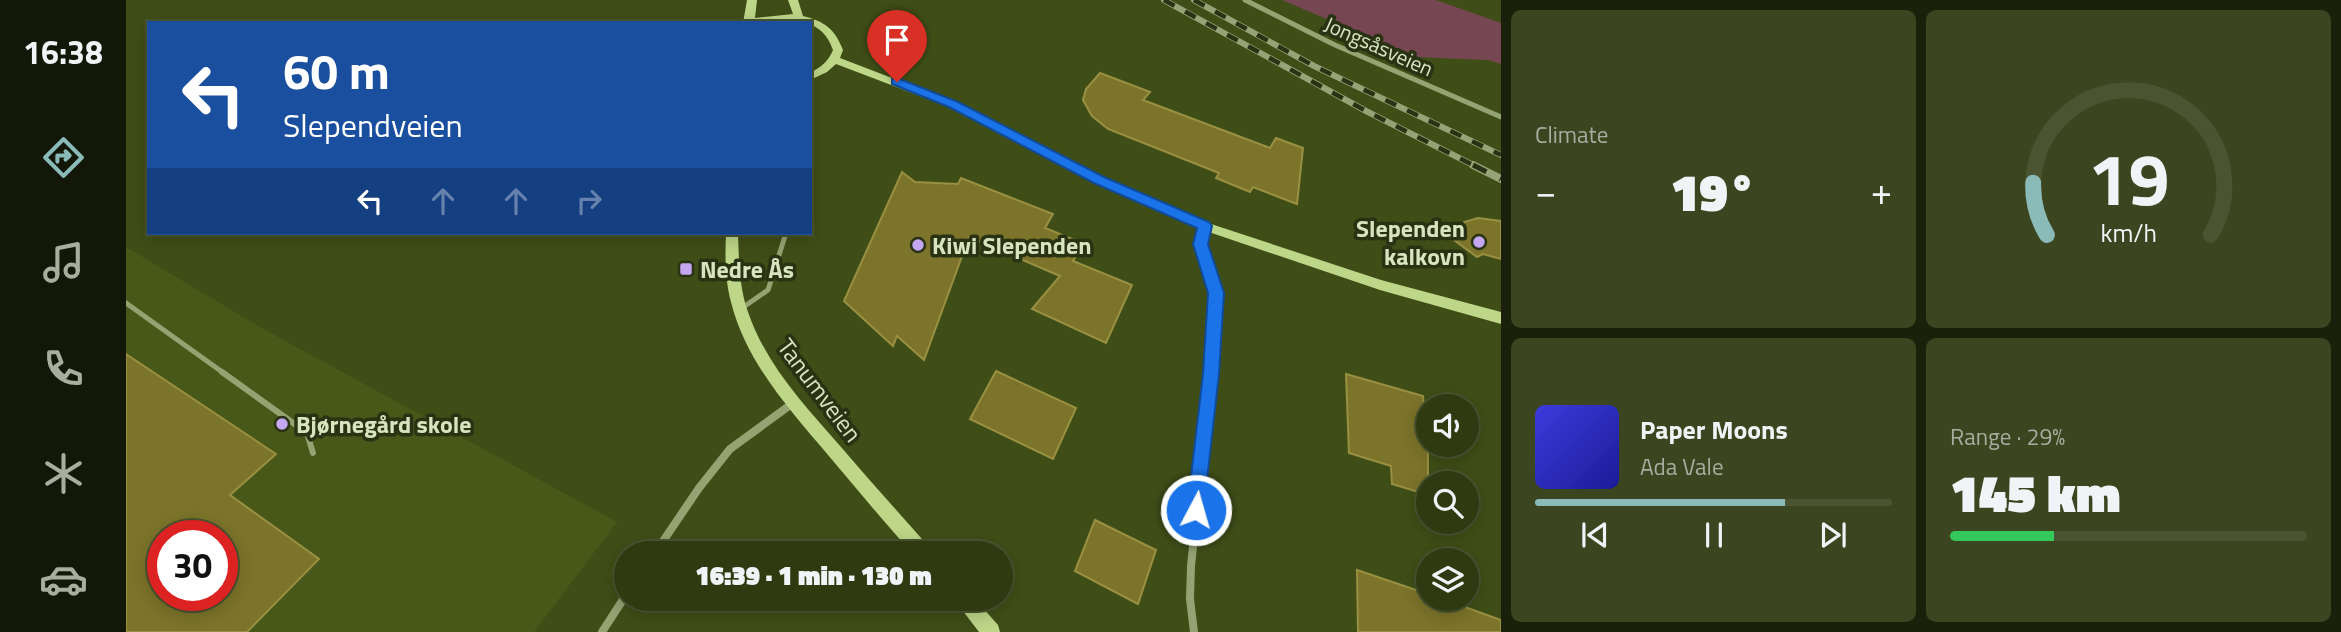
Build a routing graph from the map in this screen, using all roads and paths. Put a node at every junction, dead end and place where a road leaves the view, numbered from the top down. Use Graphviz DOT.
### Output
graph roads {
  1 [pos="752,0"];
  2 [pos="793,0"];
  3 [pos="1245,0"];
  4 [pos="799,18"];
  5 [pos="749,21"];
  6 [pos="753,21"];
  7 [pos="808,21"];
  8 [pos="812,22"];
  9 [pos="835,60"];
  10 [pos="812,76"];
  11 [pos="1501,117"];
  12 [pos="1204,226"];
  13 [pos="732,235"];
  14 [pos="785,235"];
  15 [pos="126,303"];
  16 [pos="740,310"];
  17 [pos="1501,318"];
  18 [pos="793,403"];
  19 [pos="313,453"];
  20 [pos="663,541"];
  21 [pos="913,541"];
  22 [pos="615,611"];
  23 [pos="973,611"];
  24 [pos="601,632"];
  25 [pos="991,632"];
  26 [pos="1194,632"];
  1 -- 5 [label="main road"];
  2 -- 4 [label="main road"];
  3 -- 11 [label="street, Jongsåsveien"];
  4 -- 6 [label="main road"];
  4 -- 7 [label="main road"];
  8 -- 9 [label="main road"];
  9 -- 10 [label="main road"];
  9 -- 12 [label="main road"];
  12 -- 17 [label="main road"];
  12 -- 26 [label="street"];
  13 -- 16 [label="main road, Tanumveien"];
  14 -- 16 [label="lane"];
  15 -- 19 [label="lane"];
  16 -- 18 [label="main road, Tanumveien"];
  18 -- 20 [label="street"];
  18 -- 21 [label="main road, Tanumveien"];
  22 -- 24 [label="street"];
  23 -- 25 [label="main road"];
}
